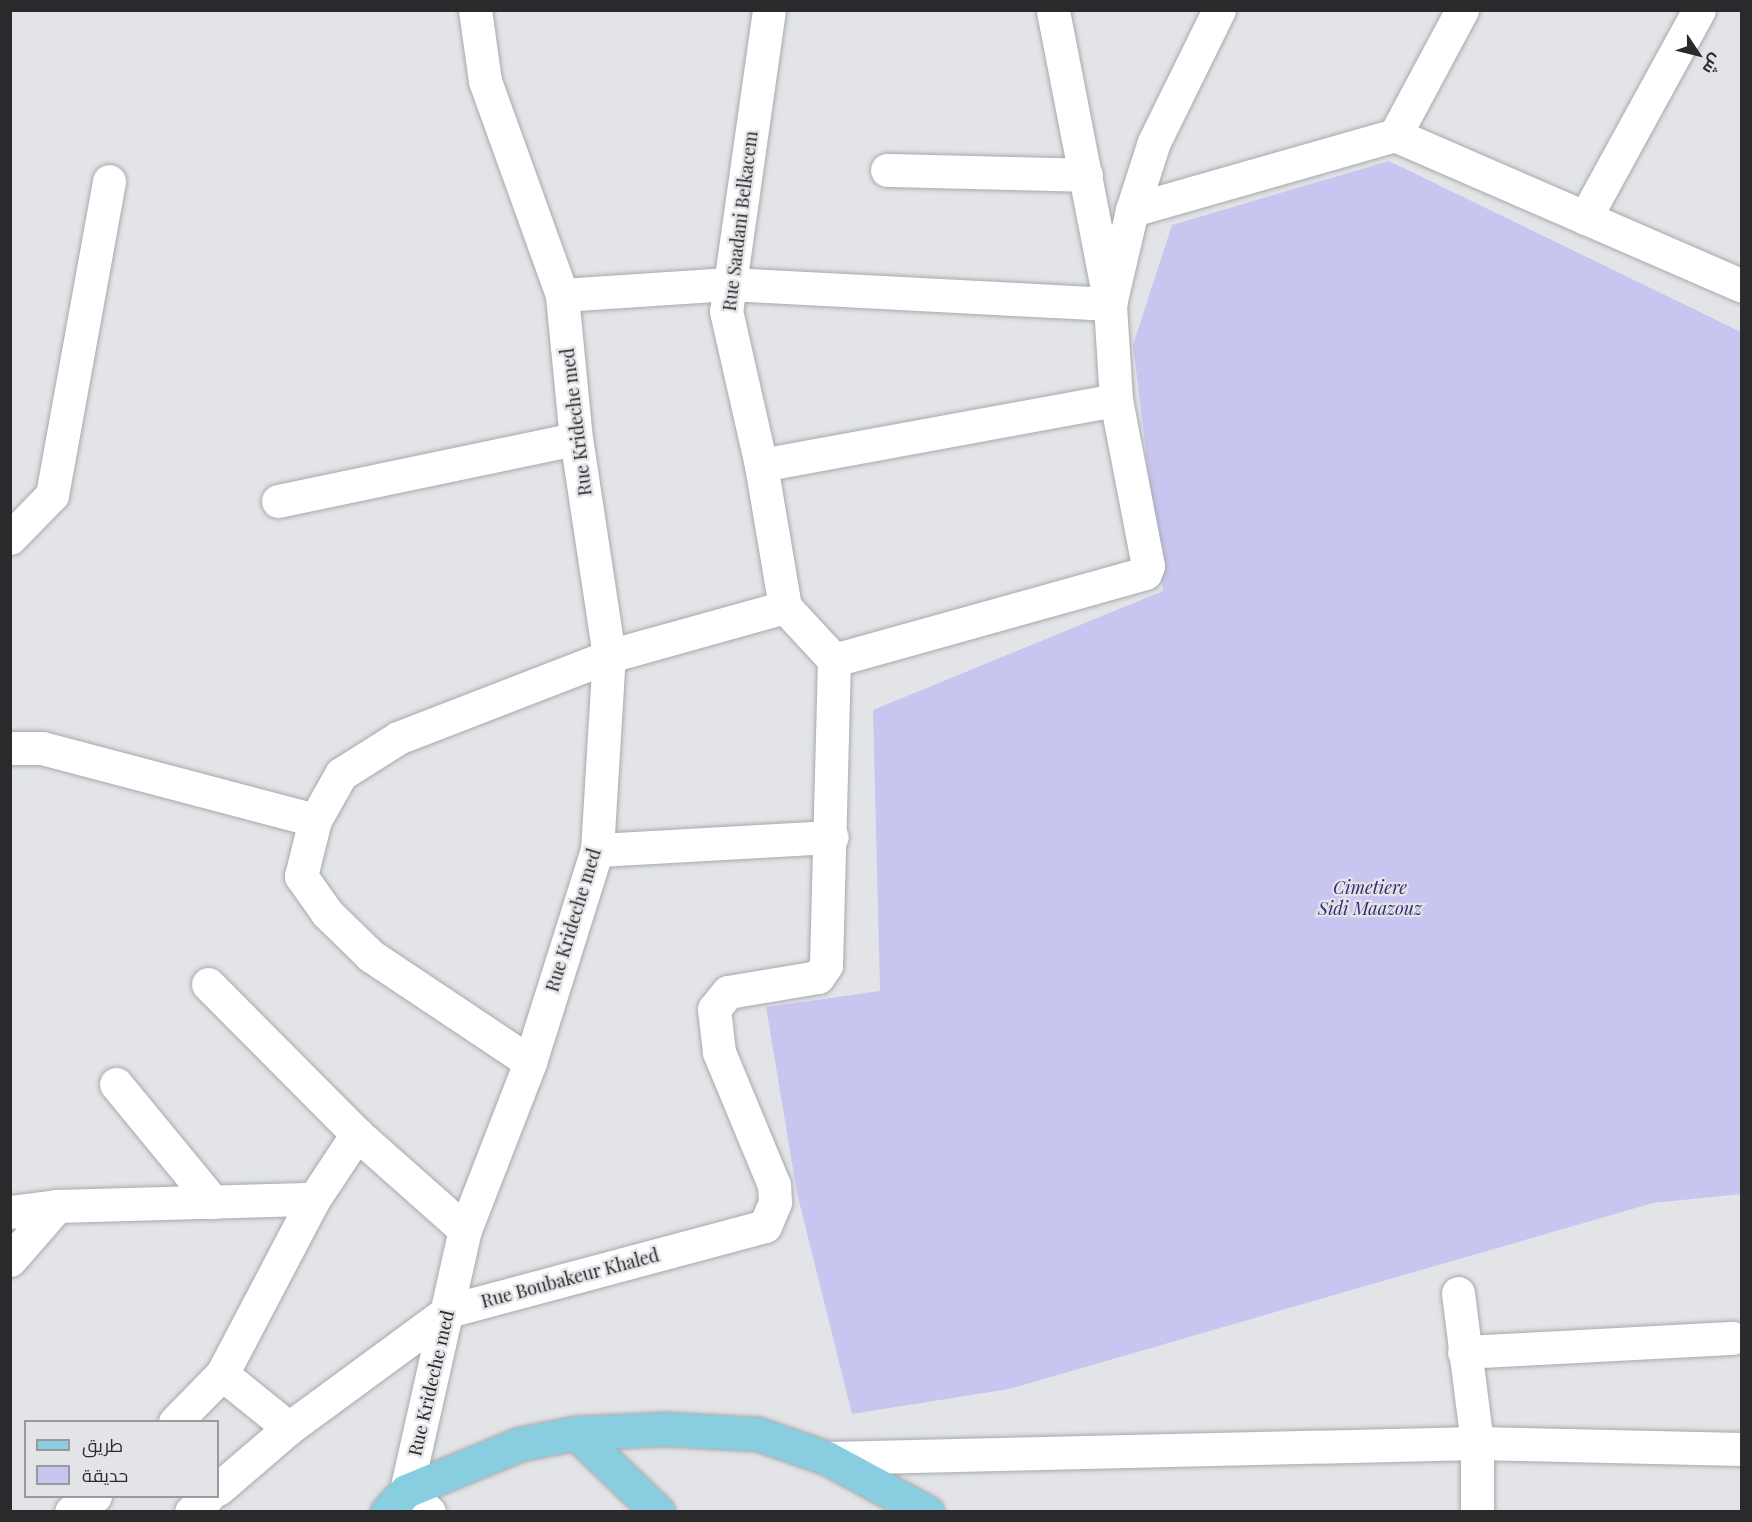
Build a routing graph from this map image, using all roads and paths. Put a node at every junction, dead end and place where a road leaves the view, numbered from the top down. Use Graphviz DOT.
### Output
graph roads {
  1 [pos="475,10"];
  2 [pos="769,10"];
  3 [pos="1053,10"];
  4 [pos="1219,10"];
  5 [pos="1462,10"];
  6 [pos="1699,10"];
  7 [pos="1395,135"];
  8 [pos="887,170"];
  9 [pos="1086,175"];
  10 [pos="109,182"];
  11 [pos="1132,210"];
  12 [pos="1585,218"];
  13 [pos="729,284"];
  14 [pos="1742,286"];
  15 [pos="562,295"];
  16 [pos="1110,304"];
  17 [pos="1116,400"];
  18 [pos="576,439"];
  19 [pos="761,465"];
  20 [pos="278,501"];
  21 [pos="10,538"];
  22 [pos="785,607"];
  23 [pos="609,656"];
  24 [pos="834,660"];
  25 [pos="10,748"];
  26 [pos="315,820"];
  27 [pos="832,837"];
  28 [pos="597,850"];
  29 [pos="208,984"];
  30 [pos="530,1062"];
  31 [pos="116,1084"];
  32 [pos="357,1134"];
  33 [pos="314,1199"];
  34 [pos="213,1202"];
  35 [pos="57,1206"];
  36 [pos="10,1212"];
  37 [pos="465,1230"];
  38 [pos="10,1260"];
  39 [pos="1458,1293"];
  40 [pos="448,1311"];
  41 [pos="1733,1338"];
  42 [pos="1464,1352"];
  43 [pos="222,1374"];
  44 [pos="177,1420"];
  45 [pos="289,1428"];
  46 [pos="576,1433"];
  47 [pos="1478,1443"];
  48 [pos="1742,1449"];
  49 [pos="827,1458"];
  50 [pos="219,1488"];
  51 [pos="93,1498"];
  52 [pos="207,1498"];
  53 [pos="407,1505"];
  54 [pos="914,1509"];
  55 [pos="71,1512"];
  56 [pos="191,1512"];
  57 [pos="658,1512"];
  58 [pos="1478,1512"];
  1 -- 15 [label="street, Rue Krideche med"];
  2 -- 13 [label="street, Rue Saadani Belkacem"];
  3 -- 9 [label="street"];
  4 -- 11 [label="street"];
  5 -- 7 [label="street"];
  6 -- 12 [label="street"];
  7 -- 11 [label="street"];
  7 -- 12 [label="street"];
  8 -- 9 [label="street"];
  9 -- 16 [label="street"];
  10 -- 21 [label="street"];
  11 -- 16 [label="street"];
  12 -- 14 [label="street"];
  13 -- 15 [label="street"];
  13 -- 16 [label="street"];
  13 -- 19 [label="street, Rue Saadani Belkacem"];
  15 -- 18 [label="street, Rue Krideche med"];
  16 -- 17 [label="street"];
  17 -- 19 [label="street"];
  17 -- 24 [label="street"];
  18 -- 20 [label="street"];
  18 -- 23 [label="street, Rue Krideche med"];
  19 -- 22 [label="street, Rue Saadani Belkacem"];
  22 -- 23 [label="street"];
  22 -- 24 [label="street"];
  23 -- 26 [label="street"];
  23 -- 28 [label="street, Rue Krideche med"];
  24 -- 27 [label="street"];
  25 -- 26 [label="street"];
  26 -- 30 [label="street"];
  27 -- 28 [label="street"];
  27 -- 40 [label="street, Rue Boubakeur Khaled"];
  28 -- 30 [label="street, Rue Krideche med"];
  29 -- 32 [label="street"];
  30 -- 37 [label="street, Rue Krideche med"];
  31 -- 34 [label="street"];
  32 -- 33 [label="street"];
  32 -- 37 [label="street"];
  33 -- 34 [label="street"];
  33 -- 43 [label="street"];
  34 -- 35 [label="street"];
  35 -- 36 [label="street"];
  35 -- 38 [label="street"];
  37 -- 40 [label="street, Rue Krideche med"];
  39 -- 42 [label="street"];
  40 -- 45 [label="street, Rue Boubakeur Khaled"];
  40 -- 53 [label="street, Rue Krideche med"];
  41 -- 42 [label="street"];
  42 -- 47 [label="street"];
  43 -- 44 [label="street"];
  43 -- 45 [label="street"];
  45 -- 50 [label="street, Rue Boubakeur Khaled"];
  46 -- 49 [label="main road"];
  46 -- 53 [label="main road"];
  46 -- 57 [label="main road"];
  47 -- 48 [label="street"];
  47 -- 49 [label="street"];
  47 -- 58 [label="street"];
  49 -- 54 [label="main road"];
  51 -- 55 [label="street"];
  52 -- 56 [label="street"];
}
